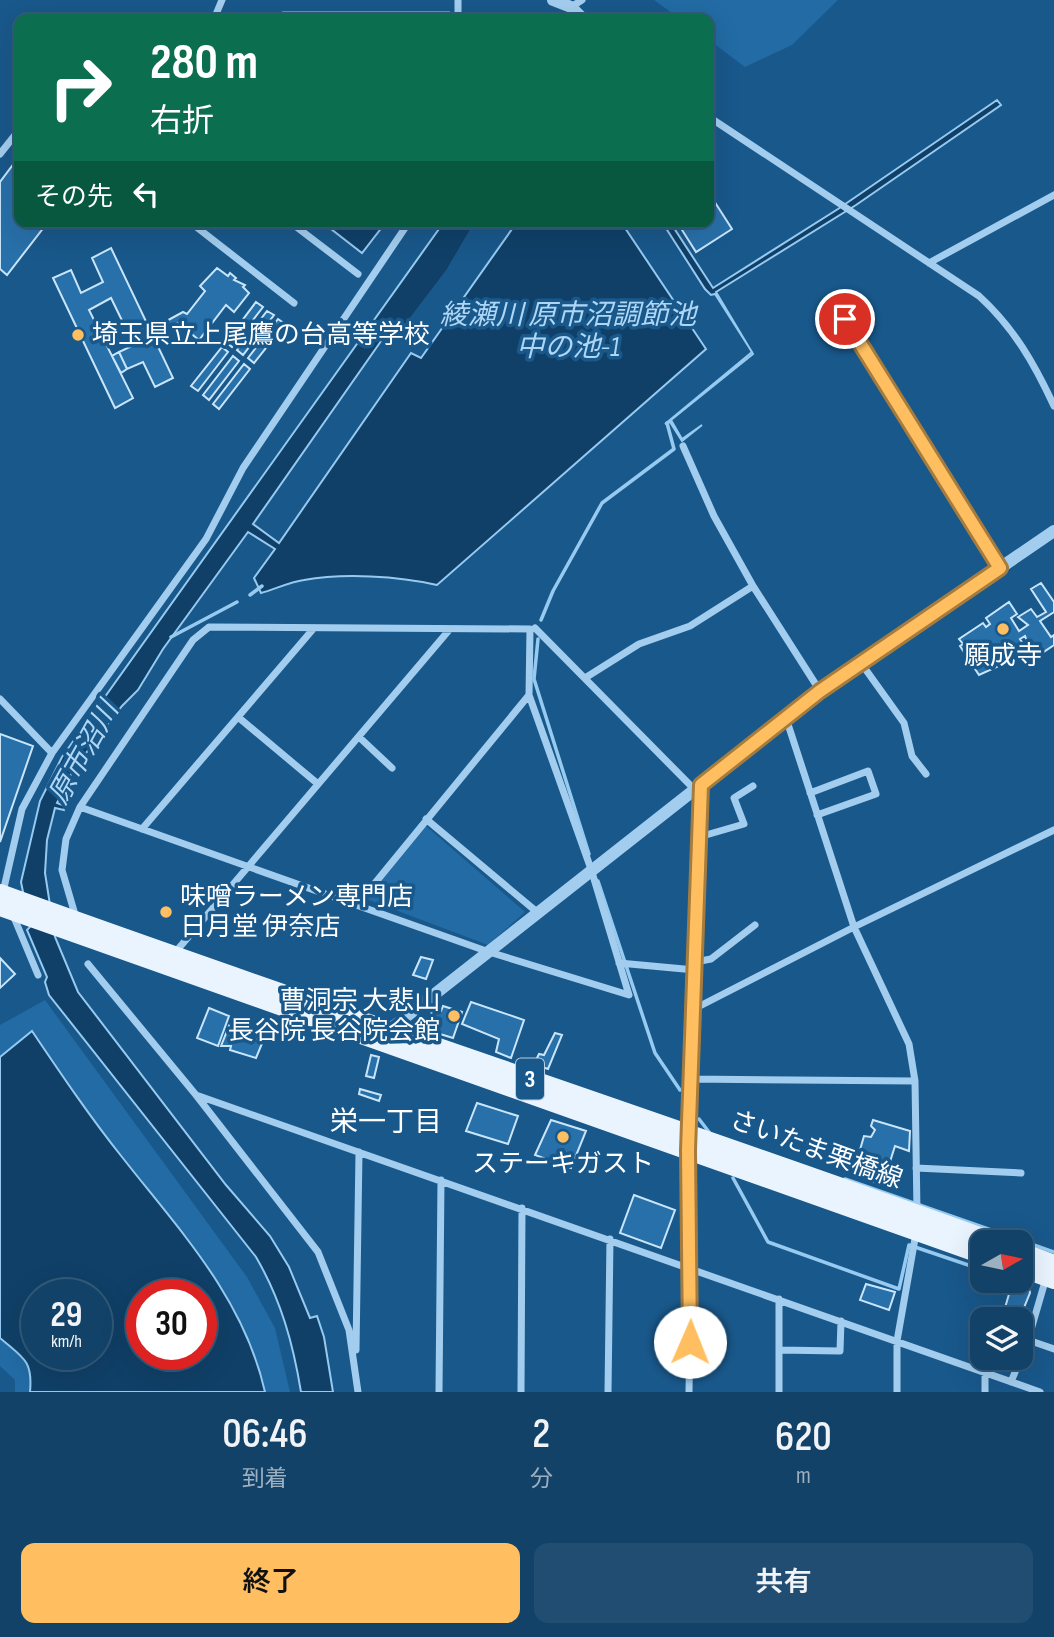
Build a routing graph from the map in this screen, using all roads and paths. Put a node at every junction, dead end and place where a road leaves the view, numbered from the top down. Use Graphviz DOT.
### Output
graph roads {
  1 [pos="553,0"];
  2 [pos="577,3"];
  3 [pos="714,120"];
  4 [pos="14,136"];
  5 [pos="0,154"];
  6 [pos="1054,195"];
  7 [pos="198,228"];
  8 [pos="298,228"];
  9 [pos="405,228"];
  10 [pos="929,263"];
  11 [pos="358,274"];
  12 [pos="294,303"];
  13 [pos="845,319"];
  14 [pos="1054,406"];
  15 [pos="683,446"];
  16 [pos="1054,531"];
  17 [pos="1000,568"];
  18 [pos="753,586"];
  19 [pos="314,628"];
  20 [pos="535,628"];
  21 [pos="450,629"];
  22 [pos="861,663"];
  23 [pos="585,678"];
  24 [pos="820,691"];
  25 [pos="529,695"];
  26 [pos="0,699"];
  27 [pos="238,717"];
  28 [pos="786,718"];
  29 [pos="359,737"];
  30 [pos="52,754"];
  31 [pos="392,768"];
  32 [pos="926,774"];
  33 [pos="318,785"];
  34 [pos="753,786"];
  35 [pos="698,787"];
  36 [pos="810,793"];
  37 [pos="80,807"];
  38 [pos="817,815"];
  39 [pos="426,819"];
  40 [pos="142,829"];
  41 [pos="1054,830"];
  42 [pos="699,837"];
  43 [pos="248,866"];
  44 [pos="593,867"];
  45 [pos="10,904"];
  46 [pos="357,905"];
  47 [pos="537,912"];
  48 [pos="69,922"];
  49 [pos="755,925"];
  50 [pos="854,927"];
  51 [pos="489,952"];
  52 [pos="168,960"];
  53 [pos="620,963"];
  54 [pos="88,964"];
  55 [pos="695,966"];
  56 [pos="38,975"];
  57 [pos="694,1009"];
  58 [pos="383,1037"];
  59 [pos="690,1079"];
  60 [pos="915,1081"];
  61 [pos="196,1095"];
  62 [pos="689,1141"];
  63 [pos="359,1152"];
  64 [pos="916,1168"];
  65 [pos="1021,1172"];
  66 [pos="441,1180"];
  67 [pos="522,1208"];
  68 [pos="916,1229"];
  69 [pos="970,1238"];
  70 [pos="610,1239"];
  71 [pos="970,1250"];
  72 [pos="1033,1258"];
  73 [pos="1050,1266"];
  74 [pos="691,1267"];
  75 [pos="779,1299"];
  76 [pos="841,1321"];
  77 [pos="1033,1323"];
  78 [pos="897,1341"];
  79 [pos="1033,1342"];
  80 [pos="1054,1349"];
  81 [pos="779,1350"];
  82 [pos="356,1369"];
  83 [pos="1016,1370"];
  84 [pos="985,1372"];
  85 [pos="1011,1382"];
  86 [pos="358,1392"];
  87 [pos="439,1392"];
  88 [pos="521,1392"];
  89 [pos="607,1392"];
  90 [pos="689,1392"];
  91 [pos="779,1392"];
  92 [pos="897,1392"];
  93 [pos="985,1392"];
  94 [pos="1040,1392"];
  1 -- 2 [label="street"];
  3 -- 10 [label="street"];
  4 -- 5 [label="street"];
  6 -- 10 [label="street"];
  7 -- 12 [label="street"];
  8 -- 11 [label="street"];
  9 -- 30 [label="street"];
  10 -- 14 [label="street"];
  13 -- 17 [label="street"];
  15 -- 18 [label="street"];
  16 -- 17 [label="street"];
  17 -- 22 [label="street"];
  18 -- 23 [label="street"];
  18 -- 24 [label="street"];
  19 -- 21 [label="street"];
  19 -- 27 [label="street"];
  19 -- 37 [label="street"];
  20 -- 23 [label="street"];
  21 -- 25 [label="street"];
  21 -- 29 [label="street"];
  22 -- 24 [label="street"];
  22 -- 32 [label="street"];
  23 -- 35 [label="street"];
  24 -- 28 [label="street"];
  25 -- 39 [label="street"];
  25 -- 44 [label="street"];
  26 -- 30 [label="street"];
  27 -- 33 [label="street"];
  27 -- 40 [label="street"];
  28 -- 35 [label="street"];
  28 -- 36 [label="street"];
  29 -- 31 [label="street"];
  29 -- 33 [label="street"];
  30 -- 45 [label="street"];
  33 -- 43 [label="street"];
  34 -- 42 [label="street"];
  35 -- 42 [label="street"];
  35 -- 44 [label="street"];
  36 -- 38 [label="street"];
  36 -- 38 [label="street"];
  37 -- 40 [label="street"];
  37 -- 48 [label="street"];
  38 -- 50 [label="street"];
  39 -- 46 [label="street"];
  39 -- 47 [label="street"];
  40 -- 43 [label="street"];
  41 -- 50 [label="street"];
  42 -- 55 [label="street"];
  43 -- 46 [label="street"];
  43 -- 52 [label="street"];
  44 -- 47 [label="street"];
  44 -- 53 [label="street"];
  45 -- 48 [label="main road, 3"];
  45 -- 56 [label="street"];
  46 -- 51 [label="street"];
  47 -- 51 [label="street"];
  48 -- 52 [label="main road, さいたま栗橋線 / 3"];
  49 -- 55 [label="street"];
  50 -- 57 [label="street"];
  50 -- 60 [label="street"];
  51 -- 53 [label="street"];
  51 -- 58 [label="street"];
  52 -- 58 [label="main road, さいたま栗橋線 / 3"];
  53 -- 55 [label="street"];
  54 -- 61 [label="street"];
  55 -- 57 [label="street"];
  57 -- 59 [label="street"];
  58 -- 62 [label="main road, さいたま栗橋線 / 3"];
  59 -- 60 [label="street"];
  59 -- 62 [label="street"];
  60 -- 64 [label="street"];
  61 -- 63 [label="street"];
  61 -- 82 [label="street"];
  62 -- 68 [label="main road, さいたま栗橋線 / 3"];
  62 -- 74 [label="street"];
  63 -- 66 [label="street"];
  63 -- 82 [label="street"];
  64 -- 65 [label="street"];
  64 -- 68 [label="street"];
  66 -- 67 [label="street"];
  66 -- 87 [label="street"];
  67 -- 70 [label="street"];
  67 -- 88 [label="street"];
  68 -- 69 [label="main road, さいたま栗橋線 / 3"];
  68 -- 71 [label="main road, さいたま栗橋線 / 3"];
  68 -- 78 [label="street"];
  70 -- 74 [label="street"];
  70 -- 89 [label="street"];
  72 -- 73 [label="main road"];
  73 -- 77 [label="street"];
  74 -- 75 [label="street"];
  74 -- 90 [label="street"];
  75 -- 76 [label="street"];
  75 -- 81 [label="street"];
  76 -- 78 [label="street"];
  76 -- 81 [label="street"];
  78 -- 84 [label="street"];
  78 -- 92 [label="street"];
  79 -- 80 [label="street"];
  81 -- 91 [label="street"];
  82 -- 86 [label="street"];
  83 -- 85 [label="street"];
  84 -- 85 [label="street"];
  84 -- 93 [label="street"];
  85 -- 94 [label="street"];
}
